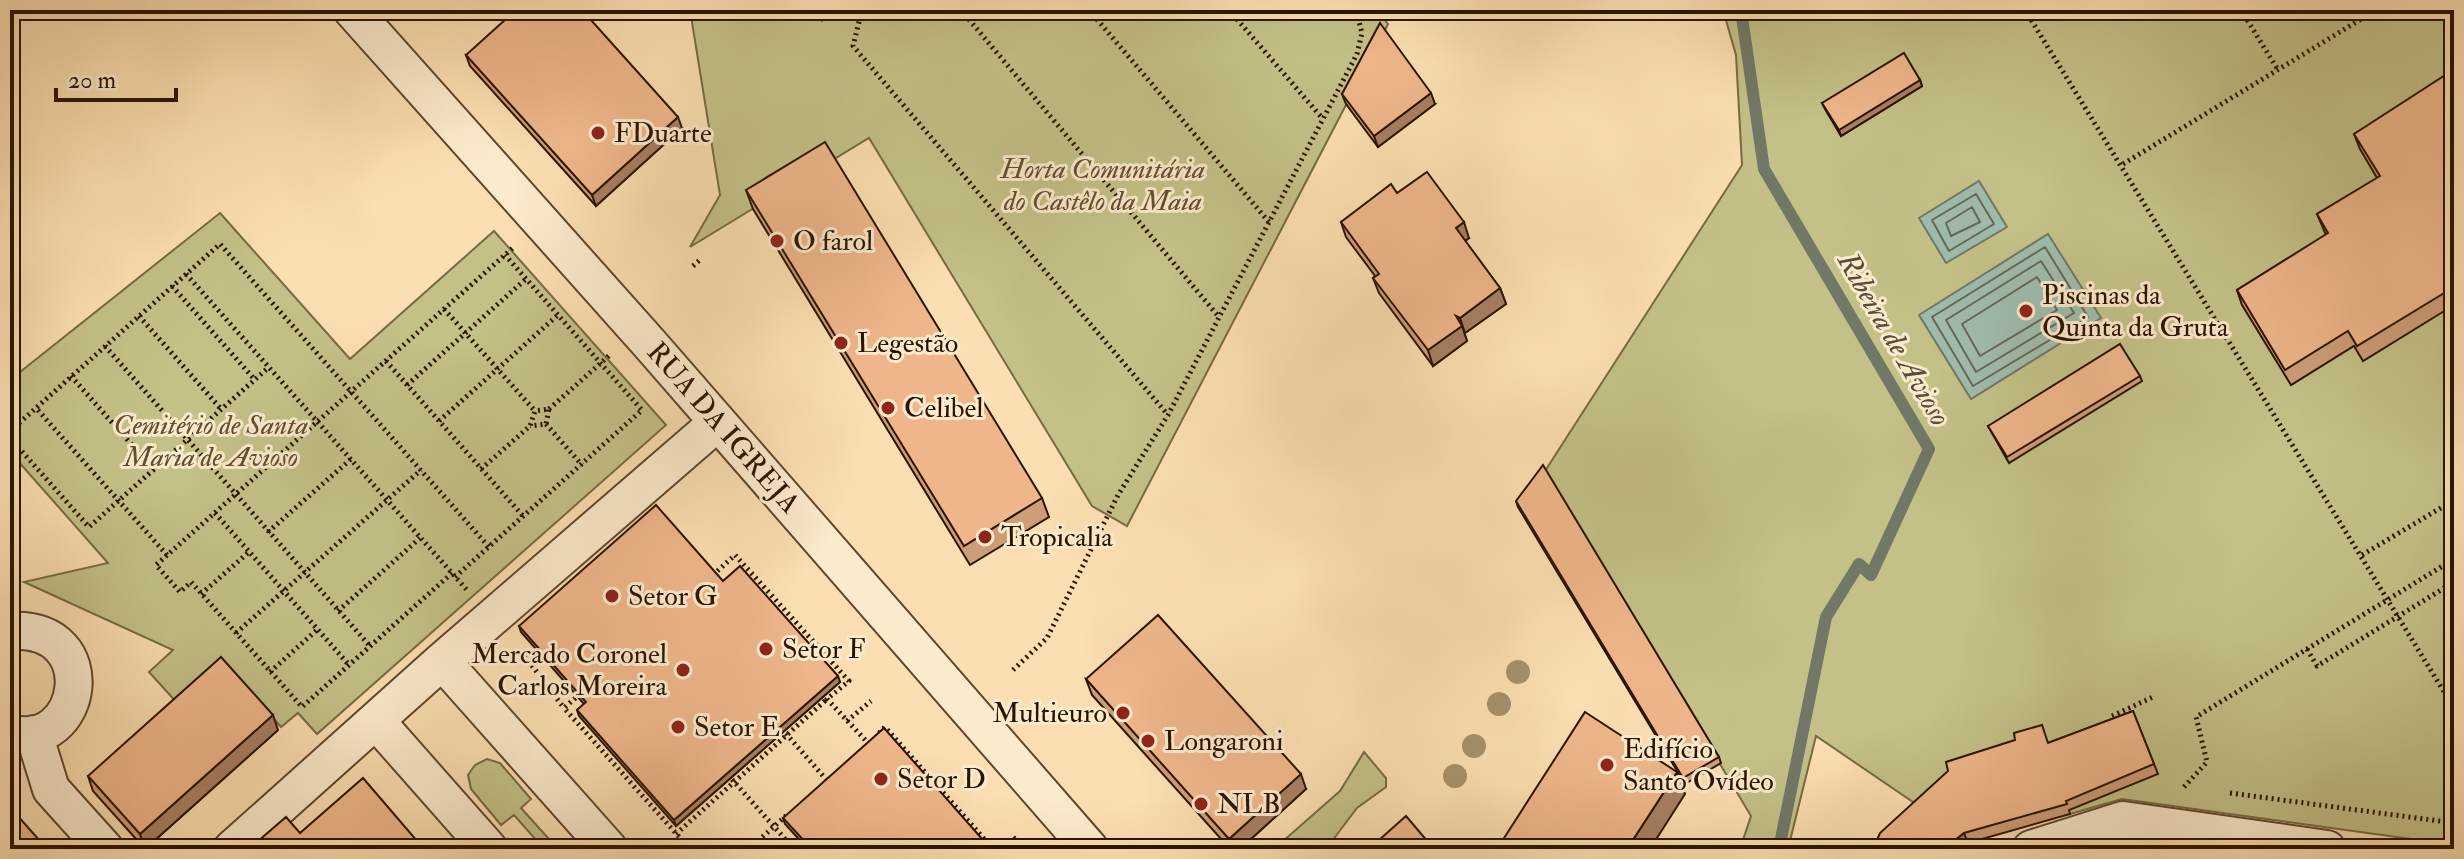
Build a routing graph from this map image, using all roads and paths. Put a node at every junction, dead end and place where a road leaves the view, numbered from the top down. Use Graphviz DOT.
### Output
graph roads {
  1 [pos="352,10"];
  2 [pos="862,10"];
  3 [pos="961,10"];
  4 [pos="1089,10"];
  5 [pos="1229,10"];
  6 [pos="1356,10"];
  7 [pos="2241,10"];
  8 [pos="2376,10"];
  9 [pos="2028,11"];
  10 [pos="2365,13"];
  11 [pos="2278,70"];
  12 [pos="1323,119"];
  13 [pos="2123,164"];
  14 [pos="1269,222"];
  15 [pos="701,259"];
  16 [pos="693,266"];
  17 [pos="186,274"];
  18 [pos="526,279"];
  19 [pos="172,286"];
  20 [pos="444,309"];
  21 [pos="558,315"];
  22 [pos="139,316"];
  23 [pos="1219,317"];
  24 [pos="465,333"];
  25 [pos="105,346"];
  26 [pos="606,358"];
  27 [pos="386,361"];
  28 [pos="600,363"];
  29 [pos="269,367"];
  30 [pos="497,369"];
  31 [pos="71,376"];
  32 [pos="255,380"];
  33 [pos="407,385"];
  34 [pos="351,392"];
  35 [pos="36,408"];
  36 [pos="221,409"];
  37 [pos="549,409"];
  38 [pos="535,411"];
  39 [pos="1168,415"];
  40 [pos="439,421"];
  41 [pos="318,422"];
  42 [pos="718,422"];
  43 [pos="546,424"];
  44 [pos="530,426"];
  45 [pos="10,431"];
  46 [pos="10,438"];
  47 [pos="188,440"];
  48 [pos="351,459"];
  49 [pos="582,465"];
  50 [pos="481,469"];
  51 [pos="154,470"];
  52 [pos="421,470"];
  53 [pos="235,494"];
  54 [pos="387,499"];
  55 [pos="2454,500"];
  56 [pos="119,501"];
  57 [pos="215,513"];
  58 [pos="523,516"];
  59 [pos="268,532"];
  60 [pos="420,538"];
  61 [pos="489,547"];
  62 [pos="249,552"];
  63 [pos="167,555"];
  64 [pos="2362,555"];
  65 [pos="2454,559"];
  66 [pos="304,573"];
  67 [pos="454,575"];
  68 [pos="704,582"];
  69 [pos="2454,582"];
  70 [pos="284,591"];
  71 [pos="201,594"];
  72 [pos="473,596"];
  73 [pos="338,611"];
  74 [pos="2399,616"];
  75 [pos="318,629"];
  76 [pos="10,631"];
  77 [pos="236,633"];
  78 [pos="370,646"];
  79 [pos="2307,649"];
  80 [pos="521,651"];
  81 [pos="442,661"];
  82 [pos="349,665"];
  83 [pos="1013,670"];
  84 [pos="270,672"];
  85 [pos="2454,681"];
  86 [pos="588,687"];
  87 [pos="2445,692"];
  88 [pos="2153,697"];
  89 [pos="827,699"];
  90 [pos="871,701"];
  91 [pos="564,708"];
  92 [pos="2454,708"];
  93 [pos="2112,716"];
  94 [pos="847,721"];
  95 [pos="377,722"];
  96 [pos="777,723"];
  97 [pos="22,733"];
  98 [pos="787,735"];
  99 [pos="868,743"];
  100 [pos="857,752"];
  101 [pos="724,771"];
  102 [pos="837,771"];
  103 [pos="827,780"];
  104 [pos="734,782"];
  105 [pos="2197,788"];
  106 [pos="816,789"];
  107 [pos="837,791"];
  108 [pos="2227,792"];
  109 [pos="795,808"];
  110 [pos="2454,823"];
  111 [pos="774,827"];
  112 [pos="676,834"];
  113 [pos="105,849"];
  114 [pos="232,849"];
  115 [pos="489,849"];
  116 [pos="609,849"];
  117 [pos="690,849"];
  118 [pos="749,849"];
  119 [pos="794,849"];
  120 [pos="993,849"];
  121 [pos="1000,849"];
  122 [pos="1024,849"];
  123 [pos="1090,849"];
  124 [pos="2031,849"];
  125 [pos="2327,849"];
  1 -- 42 [label="street, RUA DA IGREJA"];
  2 -- 39 [label="path"];
  3 -- 23 [label="path"];
  4 -- 14 [label="path"];
  5 -- 12 [label="path"];
  6 -- 12 [label="path"];
  7 -- 11 [label="path"];
  8 -- 10 [label="path"];
  9 -- 13 [label="path"];
  10 -- 11 [label="path"];
  11 -- 13 [label="path"];
  12 -- 14 [label="path"];
  13 -- 64 [label="path"];
  14 -- 23 [label="path"];
  15 -- 16 [label="path"];
  17 -- 19 [label="path"];
  17 -- 29 [label="path"];
  17 -- 34 [label="path"];
  18 -- 20 [label="path"];
  18 -- 21 [label="path"];
  18 -- 24 [label="path"];
  19 -- 22 [label="path"];
  19 -- 32 [label="path"];
  20 -- 24 [label="path"];
  20 -- 27 [label="path"];
  21 -- 28 [label="path"];
  21 -- 30 [label="path"];
  22 -- 25 [label="path"];
  22 -- 36 [label="path"];
  23 -- 39 [label="path"];
  24 -- 30 [label="path"];
  24 -- 33 [label="path"];
  25 -- 31 [label="path"];
  25 -- 47 [label="path"];
  26 -- 28 [label="path"];
  27 -- 33 [label="path"];
  27 -- 34 [label="path"];
  28 -- 37 [label="path"];
  28 -- 49 [label="path"];
  29 -- 32 [label="path"];
  29 -- 41 [label="path"];
  30 -- 38 [label="path"];
  30 -- 40 [label="path"];
  31 -- 35 [label="path"];
  31 -- 51 [label="path"];
  32 -- 36 [label="path"];
  33 -- 40 [label="path"];
  34 -- 41 [label="path"];
  34 -- 52 [label="path"];
  35 -- 45 [label="path"];
  35 -- 56 [label="path"];
  36 -- 47 [label="path"];
  37 -- 38 [label="path"];
  37 -- 43 [label="path"];
  38 -- 44 [label="path"];
  39 -- 83 [label="path"];
  40 -- 50 [label="path"];
  41 -- 48 [label="path"];
  41 -- 53 [label="path"];
  42 -- 81 [label="street"];
  42 -- 123 [label="street, RUA DA IGREJA"];
  43 -- 44 [label="path"];
  43 -- 49 [label="path"];
  44 -- 50 [label="path"];
  46 -- 56 [label="path"];
  47 -- 51 [label="path"];
  47 -- 53 [label="path"];
  48 -- 54 [label="path"];
  48 -- 59 [label="path"];
  49 -- 58 [label="path"];
  50 -- 58 [label="path"];
  51 -- 56 [label="path"];
  52 -- 54 [label="path"];
  52 -- 61 [label="path"];
  53 -- 57 [label="path"];
  53 -- 59 [label="path"];
  54 -- 60 [label="path"];
  54 -- 66 [label="path"];
  55 -- 64 [label="path"];
  56 -- 63 [label="path"];
  57 -- 62 [label="path"];
  57 -- 63 [label="path"];
  58 -- 61 [label="path"];
  59 -- 66 [label="path"];
  60 -- 67 [label="path"];
  60 -- 73 [label="path"];
  61 -- 67 [label="path"];
  62 -- 70 [label="path"];
  62 -- 71 [label="path"];
  63 -- 71 [label="path"];
  64 -- 74 [label="path"];
  65 -- 79 [label="path"];
  66 -- 70 [label="path"];
  66 -- 73 [label="path"];
  67 -- 72 [label="path"];
  67 -- 78 [label="path"];
  68 -- 89 [label="path"];
  69 -- 74 [label="path"];
  70 -- 75 [label="path"];
  70 -- 77 [label="path"];
  71 -- 77 [label="path"];
  73 -- 78 [label="path"];
  74 -- 79 [label="path"];
  74 -- 87 [label="path"];
  75 -- 82 [label="path"];
  75 -- 84 [label="path"];
  76 -- 97 [label="street"];
  77 -- 84 [label="path"];
  78 -- 82 [label="path"];
  79 -- 105 [label="path"];
  80 -- 91 [label="path"];
  81 -- 95 [label="street"];
  81 -- 116 [label="street"];
  82 -- 84 [label="path"];
  85 -- 87 [label="path"];
  86 -- 91 [label="path"];
  87 -- 92 [label="path"];
  88 -- 93 [label="path"];
  89 -- 94 [label="path"];
  89 -- 98 [label="path"];
  90 -- 94 [label="path"];
  91 -- 112 [label="path"];
  94 -- 99 [label="path"];
  95 -- 114 [label="street"];
  95 -- 115 [label="street"];
  96 -- 98 [label="path"];
  97 -- 113 [label="street"];
  98 -- 103 [label="path"];
  98 -- 104 [label="path"];
  99 -- 100 [label="path"];
  99 -- 120 [label="path"];
  101 -- 104 [label="path"];
  102 -- 103 [label="path"];
  103 -- 106 [label="path"];
  103 -- 107 [label="path"];
  104 -- 111 [label="path"];
  104 -- 112 [label="path"];
  108 -- 110 [label="path"];
  109 -- 111 [label="path"];
  111 -- 118 [label="path"];
  111 -- 119 [label="path"];
  112 -- 117 [label="path"];
  121 -- 122 [label="path"];
  124 -- 125 [label="street"];
}
